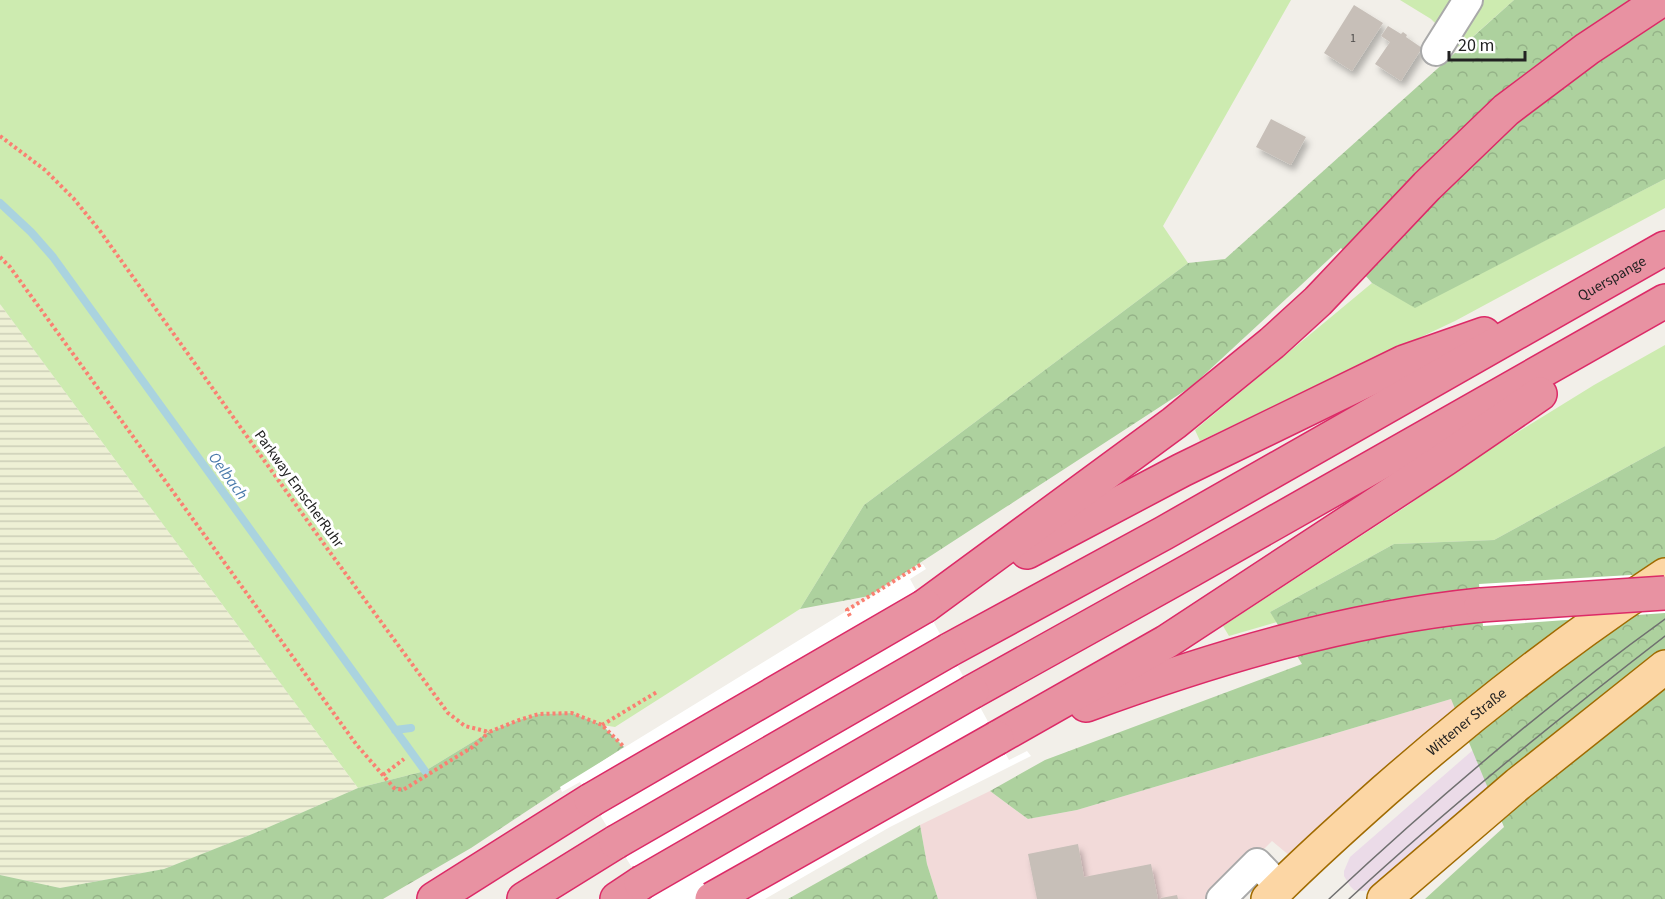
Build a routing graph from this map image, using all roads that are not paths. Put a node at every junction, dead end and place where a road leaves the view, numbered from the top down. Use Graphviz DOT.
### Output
graph roads {
  1 [pos="1468,0"];
  2 [pos="1662,0"];
  3 [pos="1436,51"];
  4 [pos="1665,249"];
  5 [pos="1665,301"];
  6 [pos="1559,308"];
  7 [pos="1665,309"];
  8 [pos="1665,575"];
  9 [pos="1665,593"];
  10 [pos="925,606"];
  11 [pos="1665,667"];
  12 [pos="997,738"];
  13 [pos="629,891"];
  14 [pos="1280,895"];
  15 [pos="436,897"];
  16 [pos="524,899"];
  17 [pos="712,899"];
  18 [pos="1221,899"];
  19 [pos="1384,899"];
  1 -- 3 [label="lane"];
  2 -- 10 [label="highway"];
  4 -- 6 [label="highway, Querspange"];
  5 -- 13 [label="highway, bridge"];
  6 -- 10 [label="highway"];
  6 -- 16 [label="highway, bridge"];
  7 -- 12 [label="highway"];
  8 -- 14 [label="main road, Wittener Straße"];
  9 -- 12 [label="highway, bridge"];
  10 -- 15 [label="highway, bridge"];
  11 -- 19 [label="main road"];
  12 -- 17 [label="highway, bridge"];
  14 -- 18 [label="lane"];
}
